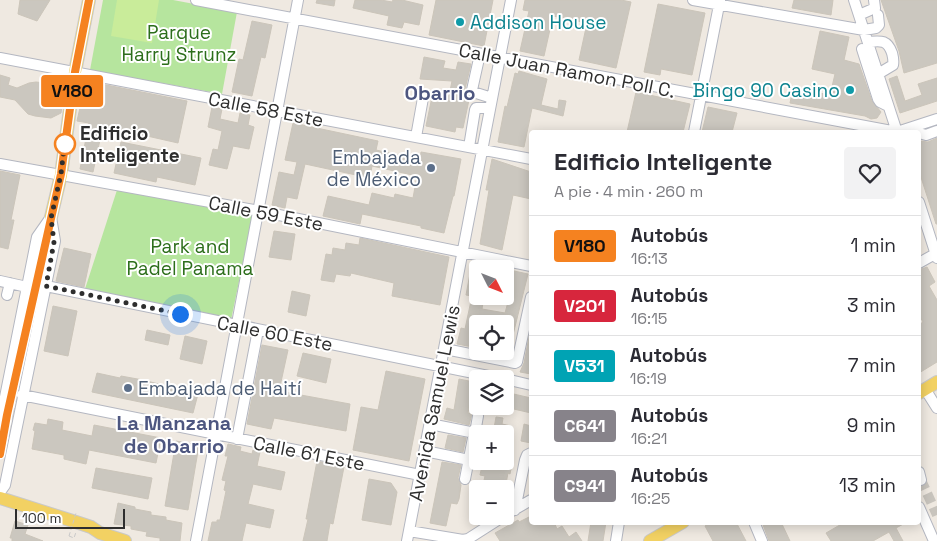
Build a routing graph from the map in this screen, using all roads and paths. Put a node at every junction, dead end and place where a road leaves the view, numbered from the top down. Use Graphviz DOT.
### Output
graph roads {
  1 [pos="89,0"];
  2 [pos="196,0"];
  3 [pos="298,0"];
  4 [pos="511,0"];
  5 [pos="692,0"];
  6 [pos="854,0"];
  7 [pos="874,0"];
  8 [pos="719,2"];
  9 [pos="859,15"];
  10 [pos="878,15"];
  11 [pos="295,18"];
  12 [pos="864,30"];
  13 [pos="863,47"];
  14 [pos="0,58"];
  15 [pos="500,58"];
  16 [pos="478,63"];
  17 [pos="75,72"];
  18 [pos="878,74"];
  19 [pos="702,96"];
  20 [pos="423,98"];
  21 [pos="492,103"];
  22 [pos="888,106"];
  23 [pos="277,112"];
  24 [pos="937,119"];
  25 [pos="694,130"];
  26 [pos="886,130"];
  27 [pos="896,130"];
  28 [pos="917,130"];
  29 [pos="937,131"];
  30 [pos="921,132"];
  31 [pos="416,138"];
  32 [pos="469,147"];
  33 [pos="482,150"];
  34 [pos="529,159"];
  35 [pos="0,164"];
  36 [pos="61,174"];
  37 [pos="259,211"];
  38 [pos="921,214"];
  39 [pos="51,218"];
  40 [pos="924,233"];
  41 [pos="463,253"];
  42 [pos="936,256"];
  43 [pos="921,262"];
  44 [pos="529,266"];
  45 [pos="5,282"];
  46 [pos="46,286"];
  47 [pos="27,287"];
  48 [pos="7,296"];
  49 [pos="529,306"];
  50 [pos="237,326"];
  51 [pos="258,330"];
  52 [pos="445,349"];
  53 [pos="442,366"];
  54 [pos="469,372"];
  55 [pos="514,381"];
  56 [pos="937,382"];
  57 [pos="529,385"];
  58 [pos="922,391"];
  59 [pos="3,393"];
  60 [pos="22,395"];
  61 [pos="937,408"];
  62 [pos="478,416"];
  63 [pos="0,422"];
  64 [pos="430,424"];
  65 [pos="217,435"];
  66 [pos="237,439"];
  67 [pos="425,451"];
  68 [pos="529,454"];
  69 [pos="469,460"];
  70 [pos="420,475"];
  71 [pos="465,479"];
  72 [pos="0,492"];
  73 [pos="0,498"];
  74 [pos="529,501"];
  75 [pos="0,505"];
  76 [pos="515,510"];
  77 [pos="921,512"];
  78 [pos="76,513"];
  79 [pos="491,525"];
  80 [pos="619,525"];
  81 [pos="678,525"];
  82 [pos="755,525"];
  83 [pos="73,533"];
  84 [pos="100,533"];
  85 [pos="408,536"];
  86 [pos="125,541"];
  87 [pos="196,541"];
  88 [pos="616,541"];
  89 [pos="650,541"];
  90 [pos="762,541"];
  91 [pos="934,541"];
  1 -- 17 [label="main road"];
  2 -- 11 [label="street, Calle Juan Ramon Poll C."];
  3 -- 11 [label="street"];
  4 -- 15 [label="street, Avenida Samuel Lewis"];
  5 -- 8 [label="street"];
  6 -- 9 [label="street"];
  7 -- 9 [label="street"];
  8 -- 12 [label="street"];
  8 -- 19 [label="street"];
  9 -- 12 [label="street"];
  10 -- 12 [label="street"];
  11 -- 15 [label="street, Calle Juan Ramon Poll C."];
  11 -- 23 [label="street"];
  12 -- 13 [label="street"];
  13 -- 18 [label="street"];
  13 -- 18 [label="street"];
  13 -- 22 [label="street"];
  14 -- 17 [label="street, Calle 58 Este"];
  15 -- 19 [label="street, Calle Juan Ramon Poll C."];
  15 -- 21 [label="street, Avenida Samuel Lewis"];
  16 -- 21 [label="street"];
  17 -- 23 [label="street, Calle 58 Este"];
  17 -- 36 [label="main road"];
  18 -- 22 [label="street"];
  19 -- 25 [label="street"];
  19 -- 26 [label="street, Calle Juan Ramon Poll C."];
  20 -- 31 [label="street"];
  21 -- 32 [label="street"];
  21 -- 33 [label="street, Avenida Samuel Lewis"];
  22 -- 27 [label="street"];
  23 -- 31 [label="street, Calle 58 Este"];
  23 -- 37 [label="street"];
  24 -- 28 [label="street, Calle Juan Ramon Poll C."];
  29 -- 30 [label="street"];
  31 -- 32 [label="street, Calle 58 Este"];
  32 -- 33 [label="street, Calle 58 Este"];
  33 -- 34 [label="street, Calle 58 Este"];
  33 -- 41 [label="street, Avenida Samuel Lewis"];
  35 -- 36 [label="street, Calle 59 Este"];
  36 -- 37 [label="street, Calle 59 Este"];
  36 -- 39 [label="main road"];
  37 -- 41 [label="street, Calle 59 Este"];
  37 -- 50 [label="street"];
  38 -- 40 [label="street"];
  39 -- 46 [label="street"];
  39 -- 47 [label="street"];
  40 -- 42 [label="street"];
  41 -- 44 [label="street, Calle 59 Este"];
  41 -- 52 [label="street, Avenida Samuel Lewis"];
  42 -- 43 [label="street"];
  45 -- 47 [label="street"];
  45 -- 48 [label="street"];
  46 -- 50 [label="street, Calle 60 Este"];
  46 -- 60 [label="street"];
  47 -- 59 [label="street"];
  49 -- 52 [label="street"];
  50 -- 51 [label="street, Calle 60 Este"];
  50 -- 65 [label="street"];
  51 -- 53 [label="street, Calle 60 Este"];
  51 -- 66 [label="street"];
  52 -- 53 [label="street, Avenida Samuel Lewis"];
  53 -- 54 [label="street, Calle 60 Este"];
  53 -- 64 [label="street, Avenida Samuel Lewis"];
  55 -- 57 [label="street, Calle 60 Este"];
  56 -- 58 [label="main road"];
  58 -- 61 [label="street"];
  59 -- 63 [label="street"];
  60 -- 65 [label="street, Calle 61 Este"];
  60 -- 72 [label="street"];
  62 -- 64 [label="street"];
  64 -- 67 [label="street, Avenida Samuel Lewis"];
  65 -- 66 [label="street, Calle 61 Este"];
  65 -- 87 [label="street"];
  66 -- 70 [label="street, Calle 61 Este"];
  67 -- 69 [label="street"];
  67 -- 70 [label="street, Avenida Samuel Lewis"];
  68 -- 76 [label="street"];
  69 -- 71 [label="street"];
  70 -- 85 [label="street, Avenida Samuel Lewis"];
  73 -- 84 [label="main road"];
  74 -- 76 [label="street"];
  75 -- 83 [label="main road"];
  77 -- 91 [label="street"];
  78 -- 83 [label="path, bridge"];
  79 -- 85 [label="street"];
  80 -- 88 [label="street"];
  81 -- 89 [label="main road"];
  82 -- 90 [label="street"];
  83 -- 84 [label="main road"];
  84 -- 86 [label="main road"];
}
